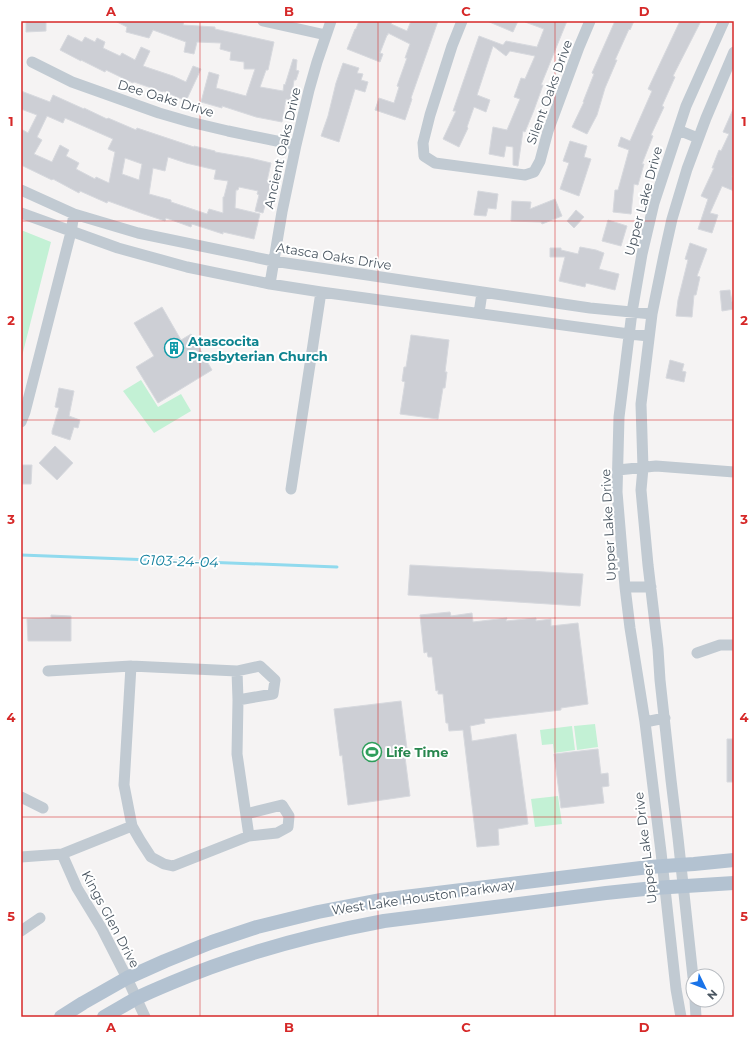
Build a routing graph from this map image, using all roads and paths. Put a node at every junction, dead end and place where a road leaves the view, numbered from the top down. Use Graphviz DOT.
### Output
graph roads {
  1 [pos="263,21"];
  2 [pos="331,21"];
  3 [pos="462,21"];
  4 [pos="590,21"];
  5 [pos="724,21"];
  6 [pos="326,35"];
  7 [pos="734,52"];
  8 [pos="32,62"];
  9 [pos="678,130"];
  10 [pos="698,138"];
  11 [pos="296,145"];
  12 [pos="21,190"];
  13 [pos="21,212"];
  14 [pos="74,214"];
  15 [pos="71,232"];
  16 [pos="273,261"];
  17 [pos="270,284"];
  18 [pos="321,292"];
  19 [pos="482,293"];
  20 [pos="632,312"];
  21 [pos="479,313"];
  22 [pos="652,314"];
  23 [pos="629,334"];
  24 [pos="649,336"];
  25 [pos="21,422"];
  26 [pos="643,468"];
  27 [pos="618,470"];
  28 [pos="734,472"];
  29 [pos="291,489"];
  30 [pos="625,587"];
  31 [pos="651,587"];
  32 [pos="734,645"];
  33 [pos="696,653"];
  34 [pos="131,666"];
  35 [pos="48,671"];
  36 [pos="237,671"];
  37 [pos="238,700"];
  38 [pos="665,718"];
  39 [pos="645,722"];
  40 [pos="21,797"];
  41 [pos="43,808"];
  42 [pos="246,814"];
  43 [pos="132,826"];
  44 [pos="249,836"];
  45 [pos="62,854"];
  46 [pos="21,857"];
  47 [pos="734,860"];
  48 [pos="681,865"];
  49 [pos="662,866"];
  50 [pos="734,883"];
  51 [pos="501,886"];
  52 [pos="684,886"];
  53 [pos="664,887"];
  54 [pos="504,906"];
  55 [pos="40,918"];
  56 [pos="21,931"];
  57 [pos="692,968"];
  58 [pos="127,978"];
  59 [pos="136,998"];
  60 [pos="61,1017"];
  61 [pos="104,1017"];
  62 [pos="145,1017"];
  63 [pos="681,1017"];
  1 -- 6 [label="street"];
  2 -- 6 [label="street, Ancient Oaks Drive"];
  3 -- 4 [label="street, Silent Oaks Drive"];
  5 -- 9 [label="street, Upper Lake Drive"];
  6 -- 11 [label="street, Ancient Oaks Drive"];
  7 -- 10 [label="street"];
  8 -- 11 [label="street, Dee Oaks Drive"];
  9 -- 10 [label="street"];
  9 -- 20 [label="street, Upper Lake Drive"];
  10 -- 22 [label="street"];
  11 -- 16 [label="street, Ancient Oaks Drive"];
  12 -- 14 [label="street, Atasca Oaks Drive"];
  13 -- 15 [label="street"];
  14 -- 15 [label="street"];
  14 -- 16 [label="street, Atasca Oaks Drive"];
  15 -- 17 [label="street"];
  15 -- 25 [label="street"];
  16 -- 17 [label="street, Ancient Oaks Drive"];
  16 -- 19 [label="street, Atasca Oaks Drive"];
  17 -- 18 [label="street"];
  18 -- 21 [label="street"];
  18 -- 29 [label="street"];
  19 -- 20 [label="street, Atasca Oaks Drive"];
  19 -- 21 [label="street"];
  20 -- 22 [label="street, Atasca Oaks Drive"];
  20 -- 23 [label="street, Upper Lake Drive"];
  21 -- 23 [label="street"];
  22 -- 24 [label="street"];
  23 -- 24 [label="street"];
  23 -- 27 [label="street, Upper Lake Drive"];
  24 -- 26 [label="street"];
  26 -- 27 [label="street"];
  26 -- 28 [label="street"];
  26 -- 31 [label="street"];
  27 -- 30 [label="street, Upper Lake Drive"];
  30 -- 31 [label="street"];
  30 -- 39 [label="street, Upper Lake Drive"];
  31 -- 38 [label="street"];
  32 -- 33 [label="street"];
  34 -- 35 [label="street"];
  34 -- 36 [label="street"];
  34 -- 43 [label="street"];
  36 -- 37 [label="street"];
  36 -- 37 [label="street"];
  37 -- 42 [label="street"];
  38 -- 39 [label="street"];
  38 -- 48 [label="street"];
  39 -- 49 [label="street, Upper Lake Drive"];
  40 -- 41 [label="street"];
  42 -- 44 [label="street"];
  42 -- 44 [label="street"];
  43 -- 44 [label="street"];
  43 -- 45 [label="street"];
  45 -- 46 [label="street"];
  45 -- 58 [label="street, Kings Glen Drive"];
  47 -- 48 [label="main road, West Lake Houston Parkway"];
  48 -- 49 [label="main road, West Lake Houston Parkway"];
  48 -- 52 [label="street"];
  49 -- 51 [label="main road, West Lake Houston Parkway"];
  49 -- 53 [label="street, Upper Lake Drive"];
  50 -- 52 [label="main road, West Lake Houston Parkway"];
  51 -- 54 [label="main road"];
  51 -- 58 [label="main road, West Lake Houston Parkway"];
  52 -- 53 [label="main road, West Lake Houston Parkway"];
  52 -- 57 [label="street"];
  53 -- 54 [label="main road, West Lake Houston Parkway"];
  53 -- 63 [label="street, Upper Lake Drive"];
  54 -- 59 [label="main road, West Lake Houston Parkway"];
  55 -- 56 [label="street"];
  58 -- 59 [label="street, Kings Glen Drive"];
  58 -- 60 [label="main road, West Lake Houston Parkway"];
  59 -- 61 [label="main road, West Lake Houston Parkway"];
  59 -- 62 [label="street, Kings Glen Drive"];
}
